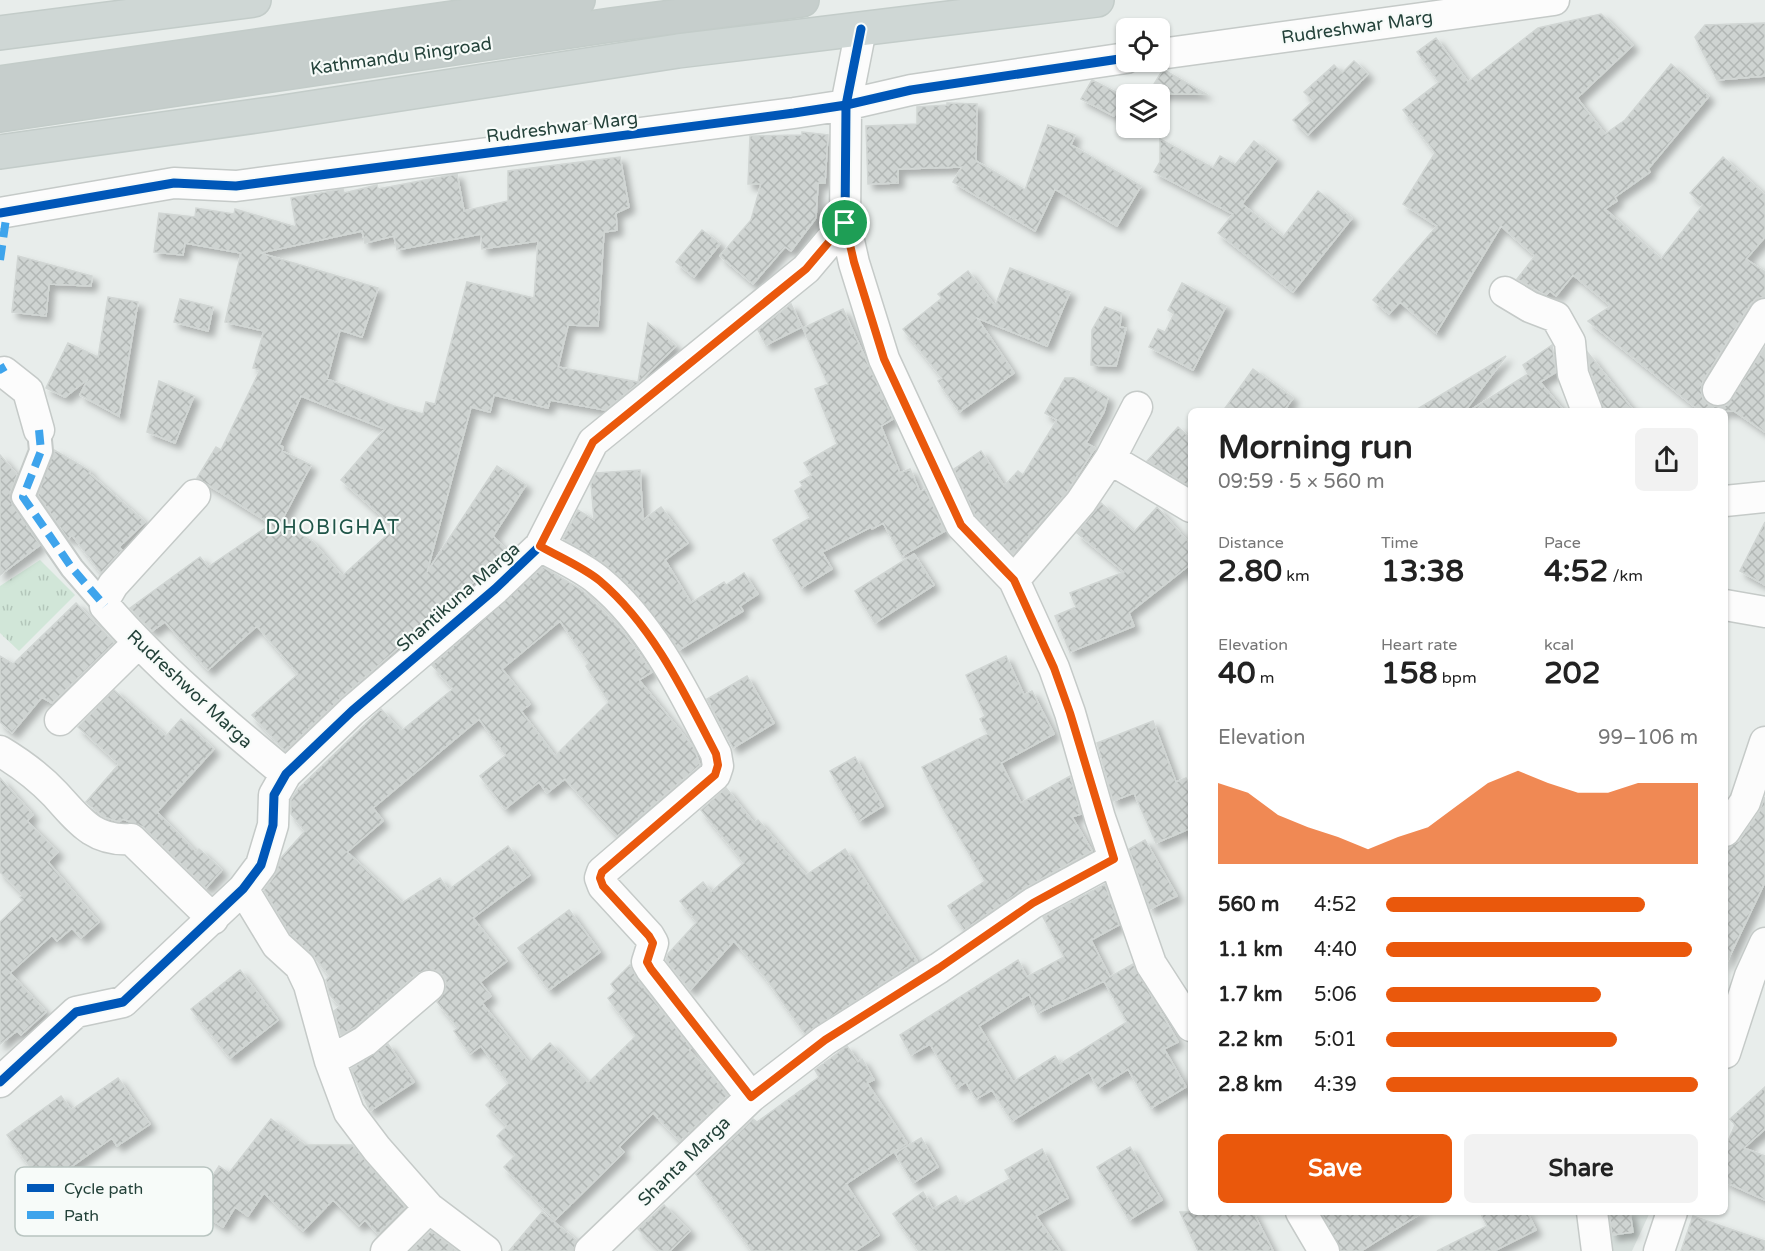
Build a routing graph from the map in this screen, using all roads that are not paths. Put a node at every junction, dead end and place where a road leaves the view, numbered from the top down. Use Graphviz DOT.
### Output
graph roads {
  1 [pos="254,0"];
  2 [pos="578,0"];
  3 [pos="802,0"];
  4 [pos="1097,0"];
  5 [pos="1554,0"];
  6 [pos="861,29"];
  7 [pos="0,33"];
  8 [pos="1170,53"];
  9 [pos="1116,59"];
  10 [pos="0,83"];
  11 [pos="850,93"];
  12 [pos="0,115"];
  13 [pos="0,152"];
  14 [pos="0,213"];
  15 [pos="845,223"];
  16 [pos="1505,291"];
  17 [pos="1765,314"];
  18 [pos="0,373"];
  19 [pos="1718,390"];
  20 [pos="1137,407"];
  21 [pos="1586,408"];
  22 [pos="39,430"];
  23 [pos="1110,459"];
  24 [pos="195,495"];
  25 [pos="1765,497"];
  26 [pos="1728,501"];
  27 [pos="1188,505"];
  28 [pos="540,546"];
  29 [pos="1014,580"];
  30 [pos="106,601"];
  31 [pos="1728,606"];
  32 [pos="1765,612"];
  33 [pos="138,644"];
  34 [pos="60,720"];
  35 [pos="1765,742"];
  36 [pos="0,751"];
  37 [pos="286,774"];
  38 [pos="1728,827"];
  39 [pos="1114,859"];
  40 [pos="243,889"];
  41 [pos="213,919"];
  42 [pos="1765,944"];
  43 [pos="429,986"];
  44 [pos="1188,1021"];
  45 [pos="1728,1044"];
  46 [pos="330,1061"];
  47 [pos="0,1082"];
  48 [pos="751,1097"];
  49 [pos="429,1208"];
  50 [pos="1303,1215"];
  51 [pos="1592,1215"];
  52 [pos="1671,1215"];
  53 [pos="386,1251"];
  54 [pos="486,1251"];
  55 [pos="590,1251"];
  56 [pos="1324,1251"];
  57 [pos="1597,1251"];
  58 [pos="1659,1251"];
  1 -- 7 [label="main road"];
  2 -- 10 [label="highway, Kathmandu Ringroad"];
  3 -- 12 [label="highway, Kathmandu Ringroad"];
  4 -- 6 [label="main road"];
  5 -- 8 [label="street, Rudreshwar Marg"];
  6 -- 11 [label="street"];
  6 -- 13 [label="main road"];
  9 -- 11 [label="street, Rudreshwar Marg"];
  11 -- 14 [label="street, Rudreshwar Marg"];
  11 -- 15 [label="street"];
  15 -- 28 [label="street, Shantikuna Marga"];
  15 -- 29 [label="street"];
  16 -- 21 [label="street"];
  17 -- 19 [label="street"];
  18 -- 22 [label="street"];
  20 -- 23 [label="street"];
  22 -- 30 [label="street"];
  23 -- 27 [label="street"];
  23 -- 29 [label="street"];
  24 -- 30 [label="street"];
  25 -- 26 [label="street"];
  28 -- 37 [label="street, Shantikuna Marga"];
  28 -- 48 [label="street"];
  29 -- 39 [label="street"];
  30 -- 33 [label="street, Rudreshwor Marga"];
  31 -- 32 [label="street"];
  33 -- 34 [label="street"];
  33 -- 37 [label="street, Rudreshwor Marga"];
  35 -- 38 [label="street"];
  36 -- 41 [label="street"];
  37 -- 40 [label="street, Shantikuna Marga"];
  39 -- 44 [label="street"];
  39 -- 48 [label="street, Shanta Marga"];
  40 -- 41 [label="street, Shantikuna Marga"];
  40 -- 46 [label="street"];
  41 -- 47 [label="street, Shantikuna Marga"];
  42 -- 45 [label="street"];
  43 -- 46 [label="street"];
  46 -- 49 [label="street"];
  48 -- 55 [label="street, Shanta Marga"];
  49 -- 53 [label="street"];
  49 -- 54 [label="street"];
  50 -- 56 [label="street"];
  51 -- 57 [label="street"];
  52 -- 58 [label="street"];
}
